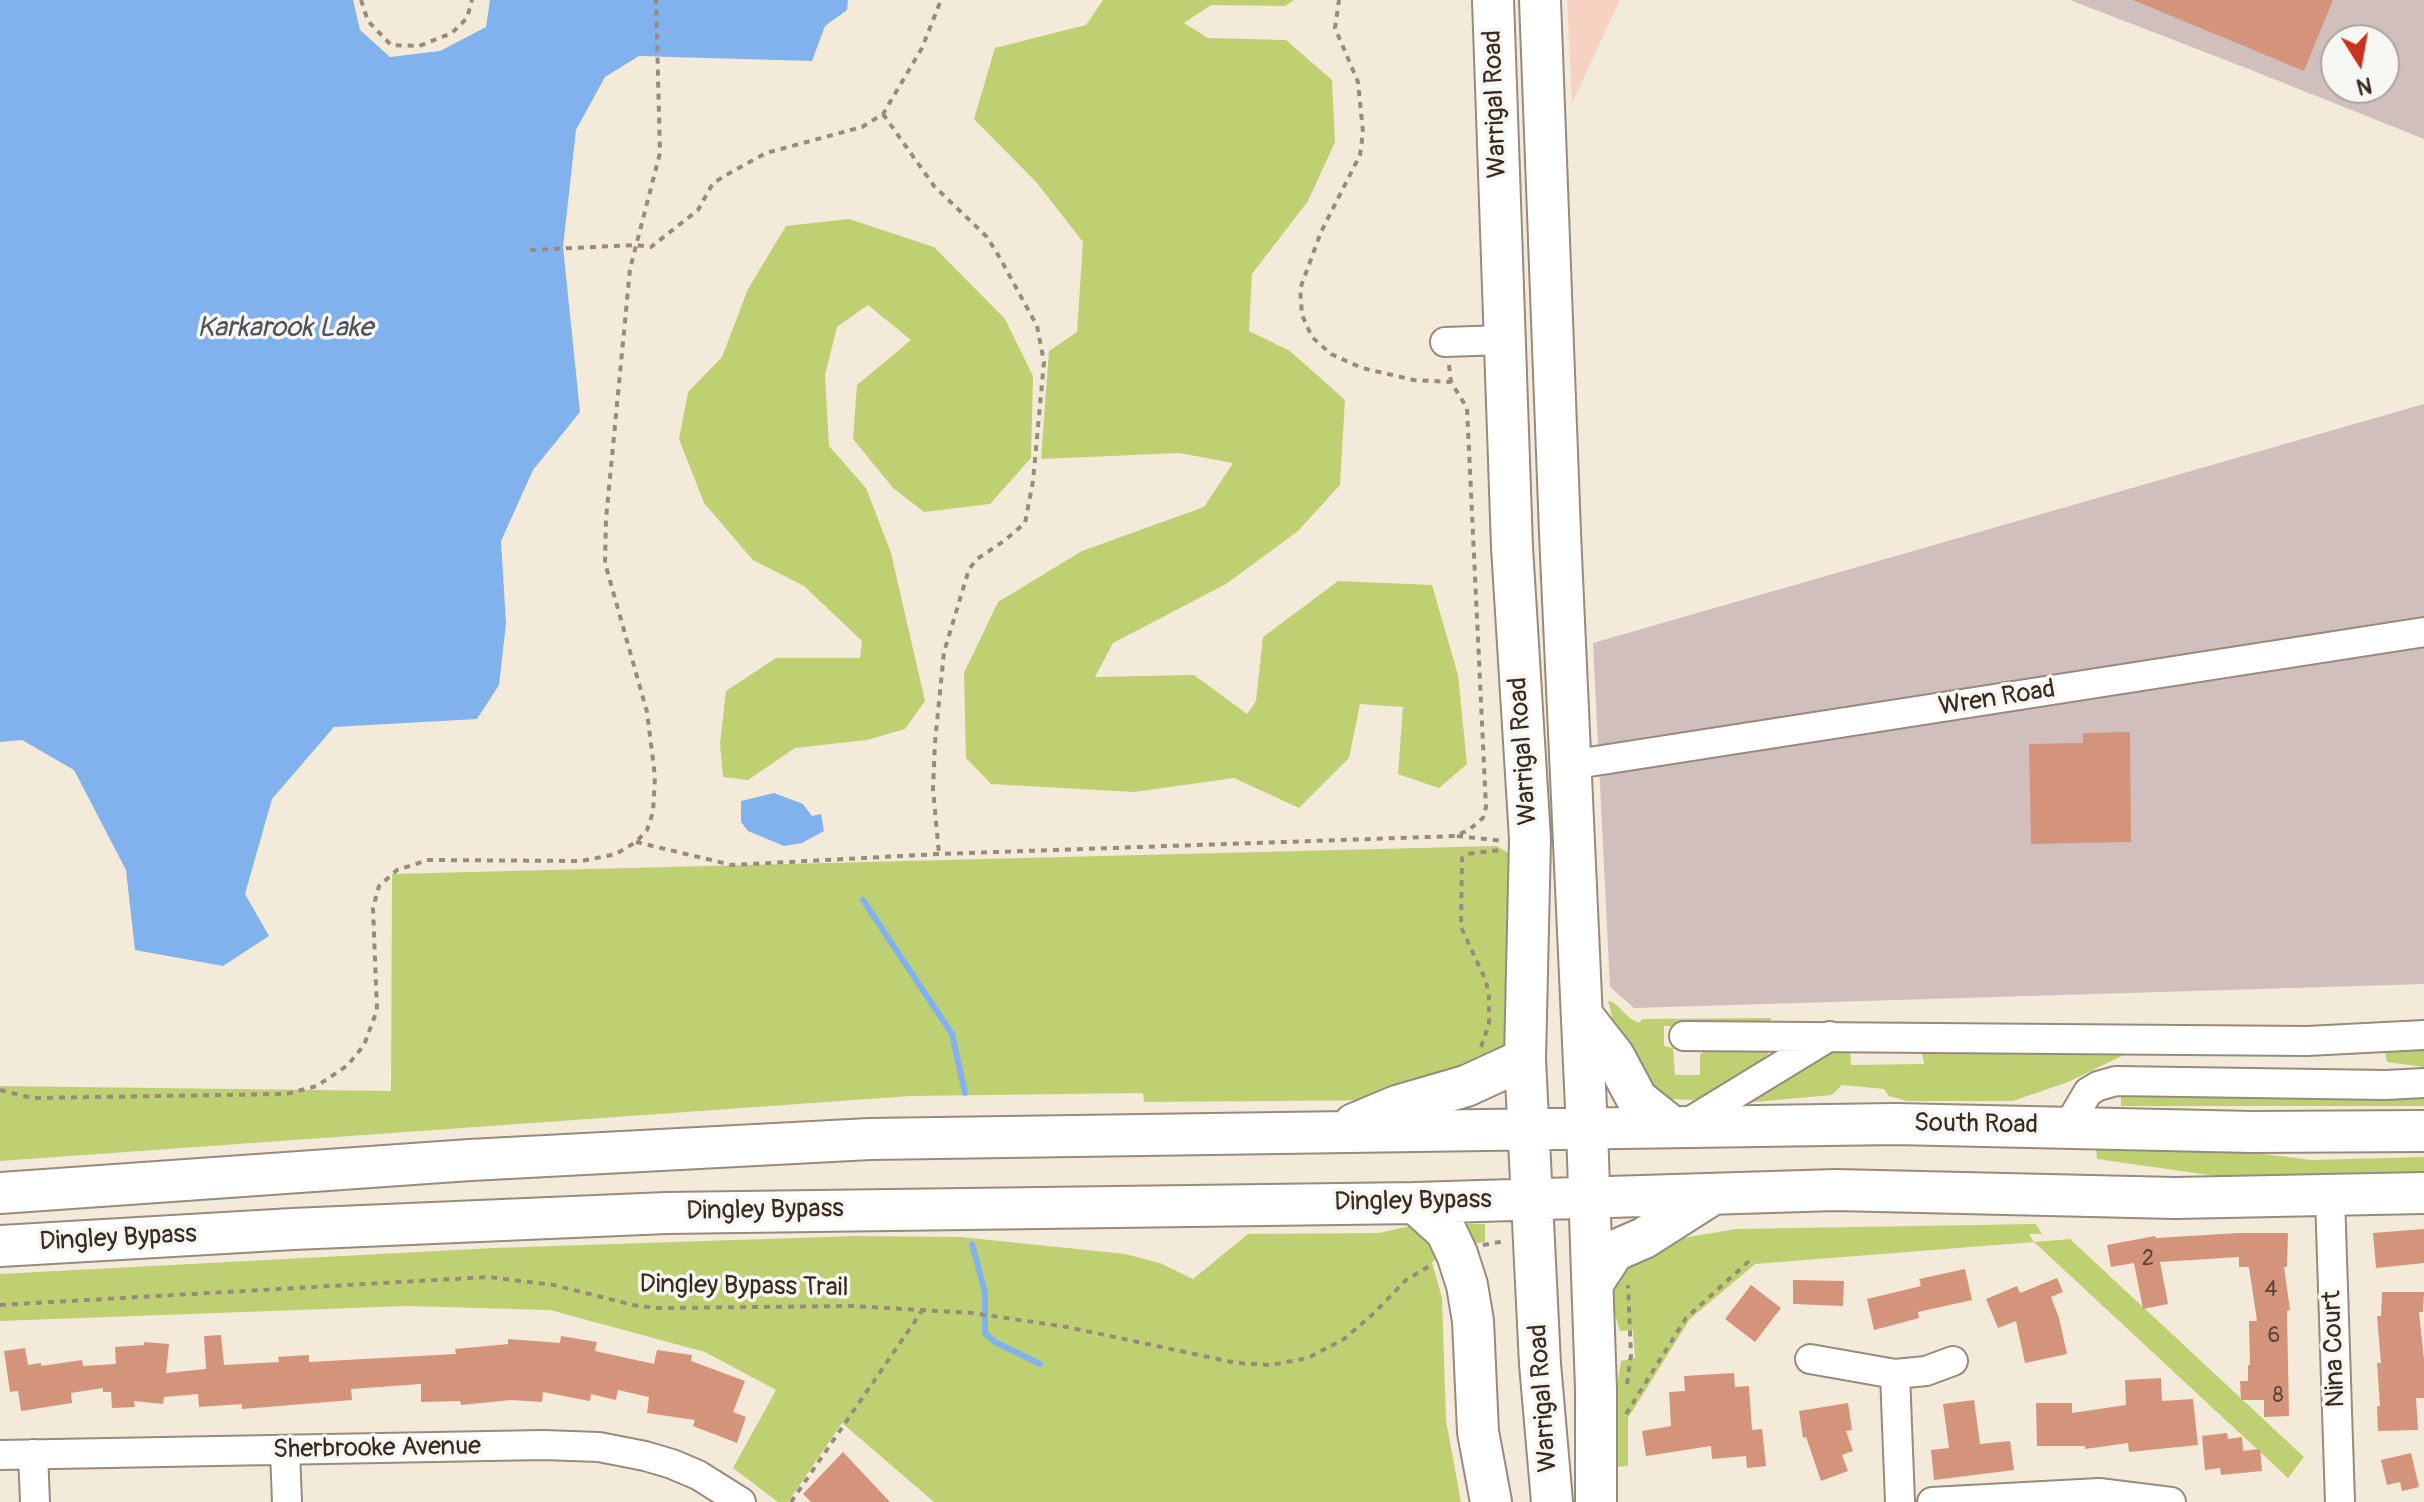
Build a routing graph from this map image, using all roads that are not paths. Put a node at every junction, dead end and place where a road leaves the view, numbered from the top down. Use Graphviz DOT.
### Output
graph roads {
  1 [pos="1493,0"];
  2 [pos="1540,0"];
  3 [pos="1504,340"];
  4 [pos="1445,342"];
  5 [pos="2424,632"];
  6 [pos="1570,765"];
  7 [pos="1582,1015"];
  8 [pos="2424,1035"];
  9 [pos="1684,1036"];
  10 [pos="1830,1036"];
  11 [pos="1525,1059"];
  12 [pos="2424,1083"];
  13 [pos="2068,1126"];
  14 [pos="1676,1127"];
  15 [pos="1529,1130"];
  16 [pos="1587,1130"];
  17 [pos="2424,1131"];
  18 [pos="1332,1133"];
  19 [pos="0,1193"];
  20 [pos="2424,1193"];
  21 [pos="1713,1194"];
  22 [pos="2330,1197"];
  23 [pos="1589,1198"];
  24 [pos="1532,1199"];
  25 [pos="1415,1203"];
  26 [pos="0,1246"];
  27 [pos="1593,1283"];
  28 [pos="1810,1359"];
  29 [pos="1953,1361"];
  30 [pos="1895,1374"];
  31 [pos="285,1451"];
  32 [pos="33,1454"];
  33 [pos="0,1455"];
  34 [pos="35,1502"];
  35 [pos="287,1502"];
  36 [pos="741,1502"];
  37 [pos="1491,1502"];
  38 [pos="1552,1502"];
  39 [pos="1596,1502"];
  40 [pos="1900,1502"];
  41 [pos="1932,1502"];
  42 [pos="2171,1502"];
  43 [pos="2340,1502"];
  1 -- 3 [label="highway, Warrigal Road"];
  2 -- 6 [label="highway, Warrigal Road"];
  3 -- 4 [label="street"];
  3 -- 11 [label="highway, Warrigal Road"];
  5 -- 6 [label="street, Wren Road"];
  6 -- 7 [label="highway, Warrigal Road"];
  7 -- 14 [label="highway"];
  7 -- 16 [label="highway, Warrigal Road"];
  8 -- 10 [label="street"];
  9 -- 10 [label="street"];
  10 -- 14 [label="street"];
  11 -- 15 [label="highway, Warrigal Road"];
  11 -- 18 [label="highway"];
  12 -- 13 [label="street"];
  13 -- 14 [label="highway, South Road"];
  13 -- 17 [label="highway, South Road"];
  14 -- 16 [label="highway, South Road"];
  15 -- 16 [label="highway, South Road"];
  15 -- 18 [label="highway, Dingley Bypass"];
  15 -- 24 [label="highway, Warrigal Road"];
  16 -- 23 [label="highway, Warrigal Road"];
  18 -- 19 [label="highway, Dingley Bypass"];
  20 -- 22 [label="highway"];
  21 -- 22 [label="highway"];
  21 -- 23 [label="highway"];
  21 -- 27 [label="highway"];
  22 -- 43 [label="street, Nina Court"];
  23 -- 24 [label="highway"];
  23 -- 27 [label="highway, Warrigal Road"];
  24 -- 25 [label="highway, Dingley Bypass"];
  24 -- 38 [label="highway, Warrigal Road"];
  25 -- 26 [label="highway, Dingley Bypass"];
  25 -- 37 [label="highway"];
  27 -- 39 [label="highway, Warrigal Road"];
  28 -- 30 [label="street"];
  29 -- 30 [label="street"];
  30 -- 40 [label="street"];
  31 -- 32 [label="street, Sherbrooke Avenue"];
  31 -- 35 [label="street"];
  31 -- 36 [label="street, Sherbrooke Avenue"];
  32 -- 33 [label="street, Sherbrooke Avenue"];
  32 -- 34 [label="street"];
  41 -- 42 [label="street"];
}
